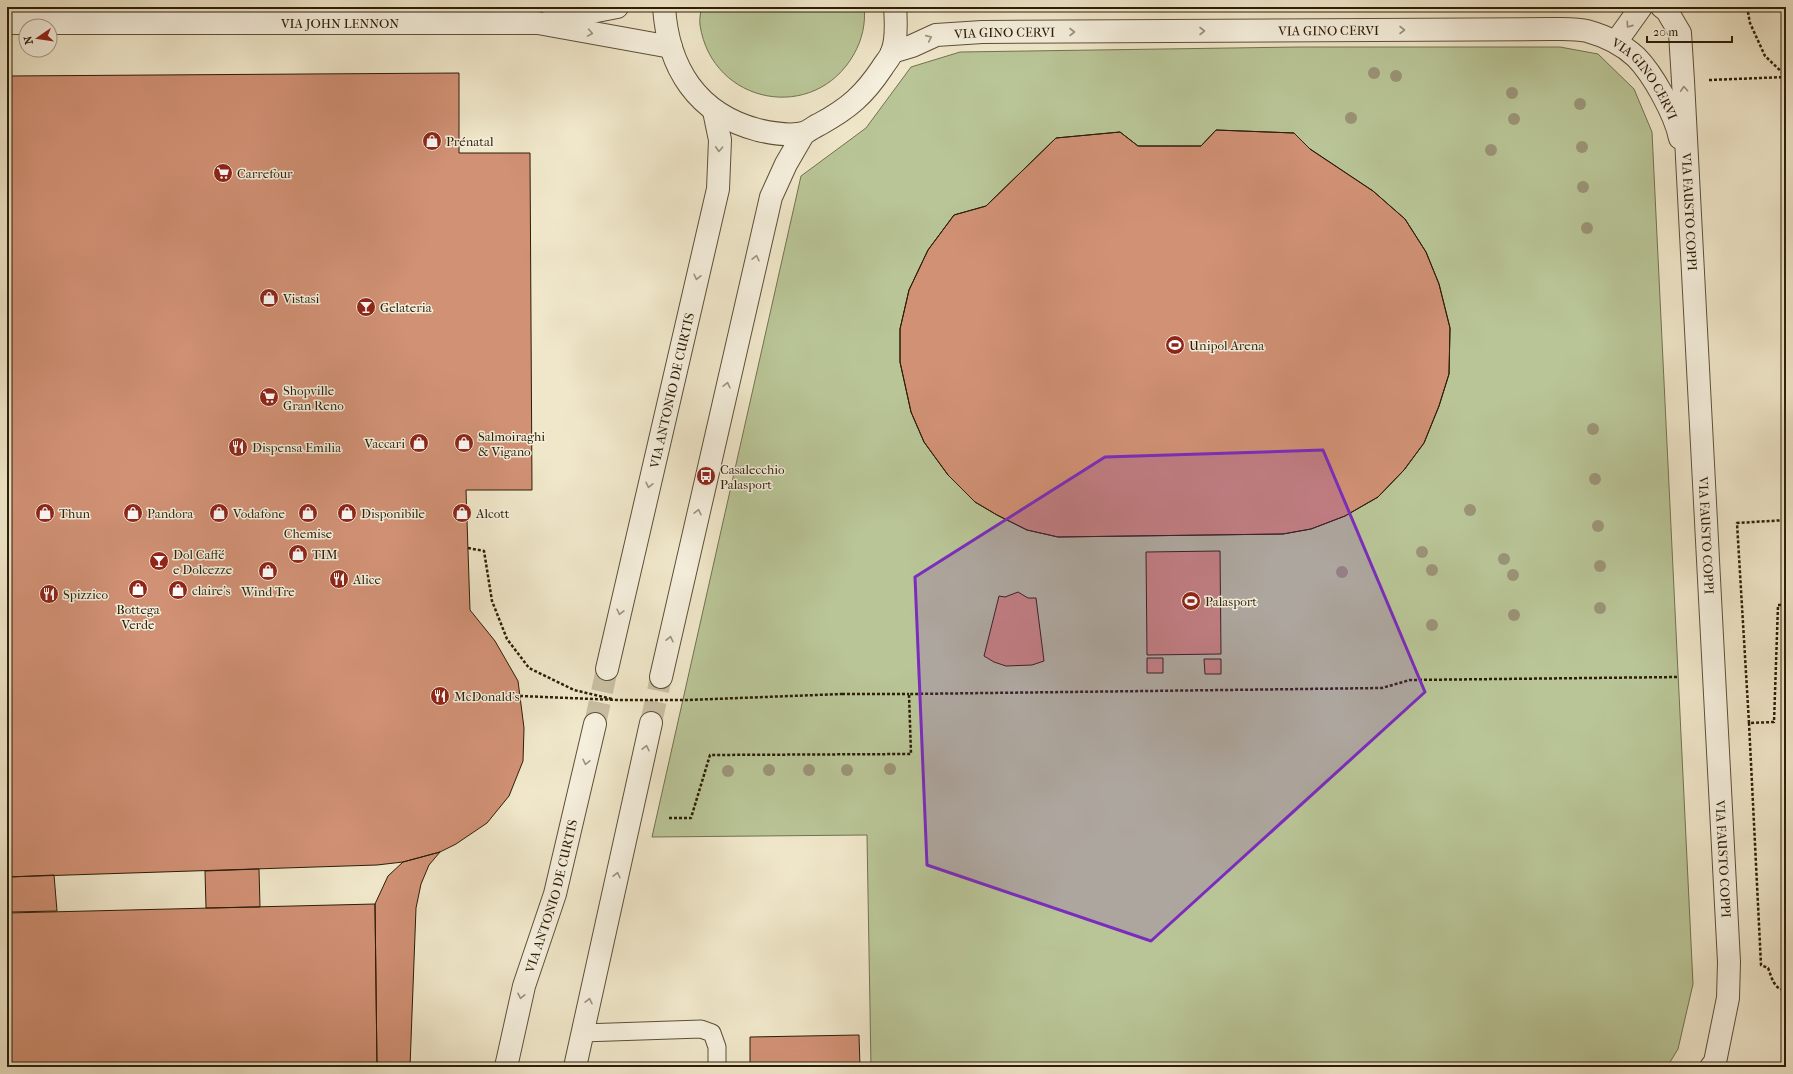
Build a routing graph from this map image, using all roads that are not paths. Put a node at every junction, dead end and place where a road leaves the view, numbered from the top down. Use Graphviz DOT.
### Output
graph roads {
  1 [pos="617,7"];
  2 [pos="664,7"];
  3 [pos="895,7"];
  4 [pos="1641,7"];
  5 [pos="1662,7"];
  6 [pos="7,23"];
  7 [pos="538,23"];
  8 [pos="1616,42"];
  9 [pos="671,47"];
  10 [pos="892,52"];
  11 [pos="714,111"];
  12 [pos="804,132"];
  13 [pos="1688,170"];
  14 [pos="607,669"];
  15 [pos="661,677"];
  16 [pos="651,723"];
  17 [pos="595,724"];
  18 [pos="582,1033"];
  19 [pos="506,1067"];
  20 [pos="575,1067"];
  21 [pos="717,1067"];
  22 [pos="1711,1067"];
  1 -- 7 [label="street"];
  2 -- 9 [label="street"];
  3 -- 10 [label="street"];
  4 -- 8 [label="street, one-way"];
  13 -- 5 [label="street, VIA FAUSTO COPPI, one-way"];
  6 -- 7 [label="street, VIA JOHN LENNON"];
  7 -- 9 [label="street, VIA JOHN LENNON, one-way"];
  10 -- 8 [label="street, VIA GINO CERVI, one-way"];
  8 -- 13 [label="street, VIA GINO CERVI"];
  9 -- 11 [label="street"];
  10 -- 12 [label="street"];
  11 -- 12 [label="street"];
  11 -- 14 [label="street, VIA ANTONIO DE CURTIS, one-way"];
  15 -- 12 [label="street, one-way"];
  13 -- 22 [label="street, VIA FAUSTO COPPI"];
  18 -- 16 [label="street, one-way"];
  17 -- 19 [label="street, VIA ANTONIO DE CURTIS, one-way"];
  18 -- 20 [label="street"];
  18 -- 21 [label="lane"];
}
